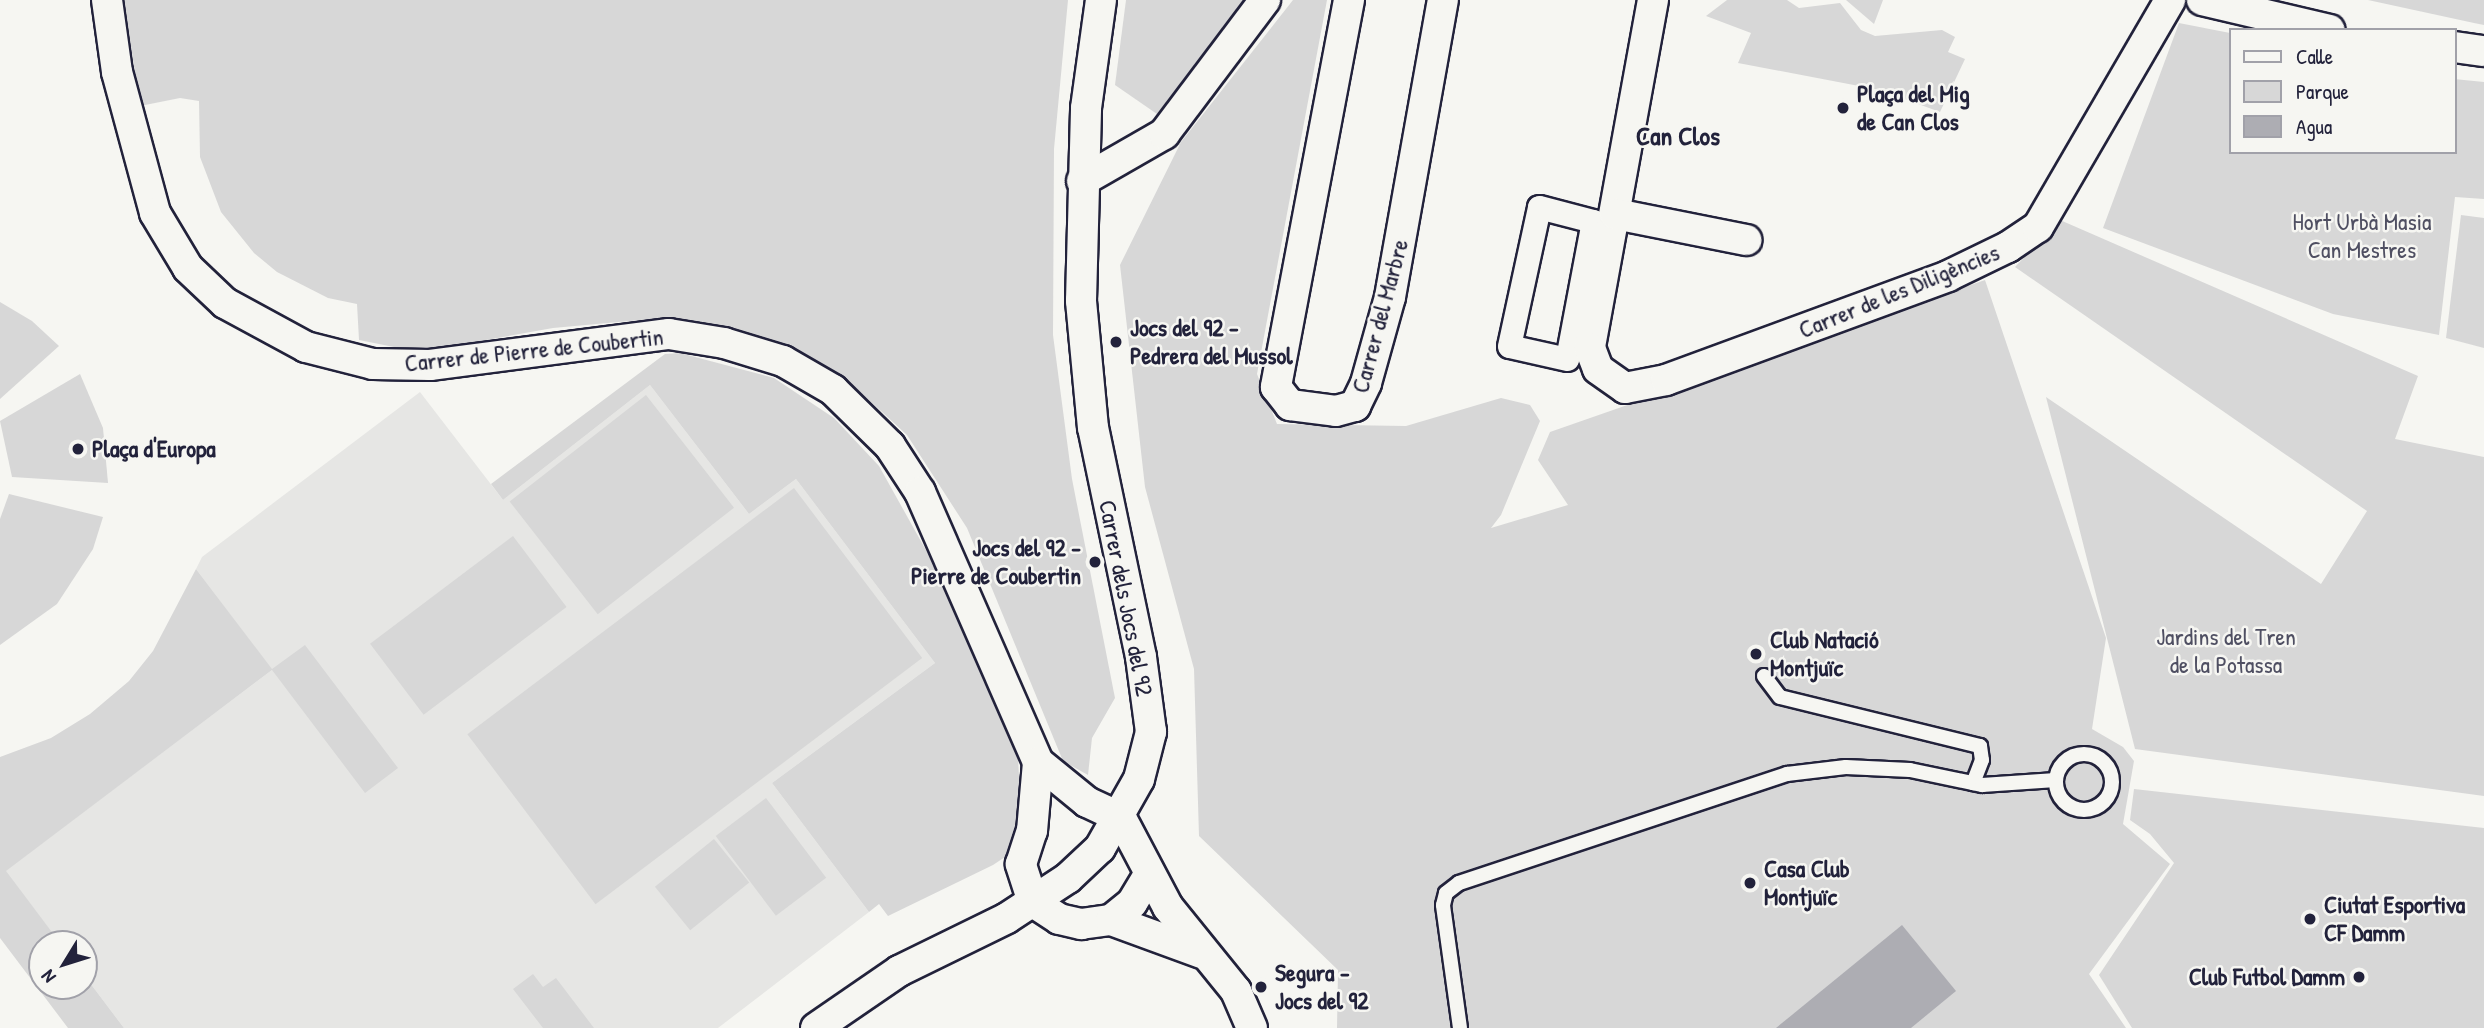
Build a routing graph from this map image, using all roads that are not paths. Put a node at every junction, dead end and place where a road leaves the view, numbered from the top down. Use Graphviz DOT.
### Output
graph roads {
  1 [pos="107,0"];
  2 [pos="1101,0"];
  3 [pos="1265,0"];
  4 [pos="1349,0"];
  5 [pos="1443,0"];
  6 [pos="1653,0"];
  7 [pos="2170,0"];
  8 [pos="2202,0"];
  9 [pos="2321,28"];
  10 [pos="2456,47"];
  11 [pos="2484,51"];
  12 [pos="1082,181"];
  13 [pos="1615,214"];
  14 [pos="1746,240"];
  15 [pos="1567,359"];
  16 [pos="1764,676"];
  17 [pos="1038,762"];
  18 [pos="2056,780"];
  19 [pos="1973,783"];
  20 [pos="1087,802"];
  21 [pos="1121,818"];
  22 [pos="1032,831"];
  23 [pos="1149,875"];
  24 [pos="1034,902"];
  25 [pos="1111,920"];
  26 [pos="1201,953"];
  27 [pos="816,1028"];
  28 [pos="1252,1028"];
  29 [pos="1460,1028"];
  1 -- 17 [label="street, Carrer de Pierre de Coubertin"];
  2 -- 12 [label="street, Carrer dels Jocs del 92"];
  3 -- 12 [label="street"];
  4 -- 5 [label="street, Carrer del Marbre"];
  6 -- 13 [label="street"];
  7 -- 13 [label="street, Carrer de les Diligències"];
  8 -- 9 [label="street"];
  10 -- 11 [label="street"];
  12 -- 21 [label="street, Carrer dels Jocs del 92"];
  13 -- 14 [label="street"];
  15 -- 15 [label="street"];
  16 -- 19 [label="lane"];
  17 -- 20 [label="street, Carrer de Pierre de Coubertin"];
  17 -- 22 [label="street, Carrer de Pierre de Coubertin"];
  18 -- 18 [label="lane"];
  18 -- 19 [label="lane"];
  19 -- 29 [label="lane"];
  20 -- 21 [label="street, Carrer de Pierre de Coubertin"];
  20 -- 22 [label="street, Carrer de Pierre de Coubertin"];
  21 -- 23 [label="street"];
  21 -- 24 [label="street, Carrer dels Jocs del 92"];
  22 -- 24 [label="street, Carrer de Pierre de Coubertin"];
  23 -- 25 [label="street"];
  23 -- 26 [label="street"];
  24 -- 25 [label="street"];
  24 -- 27 [label="street, Carrer dels Jocs del 92"];
  25 -- 26 [label="street"];
  26 -- 28 [label="street"];
}
